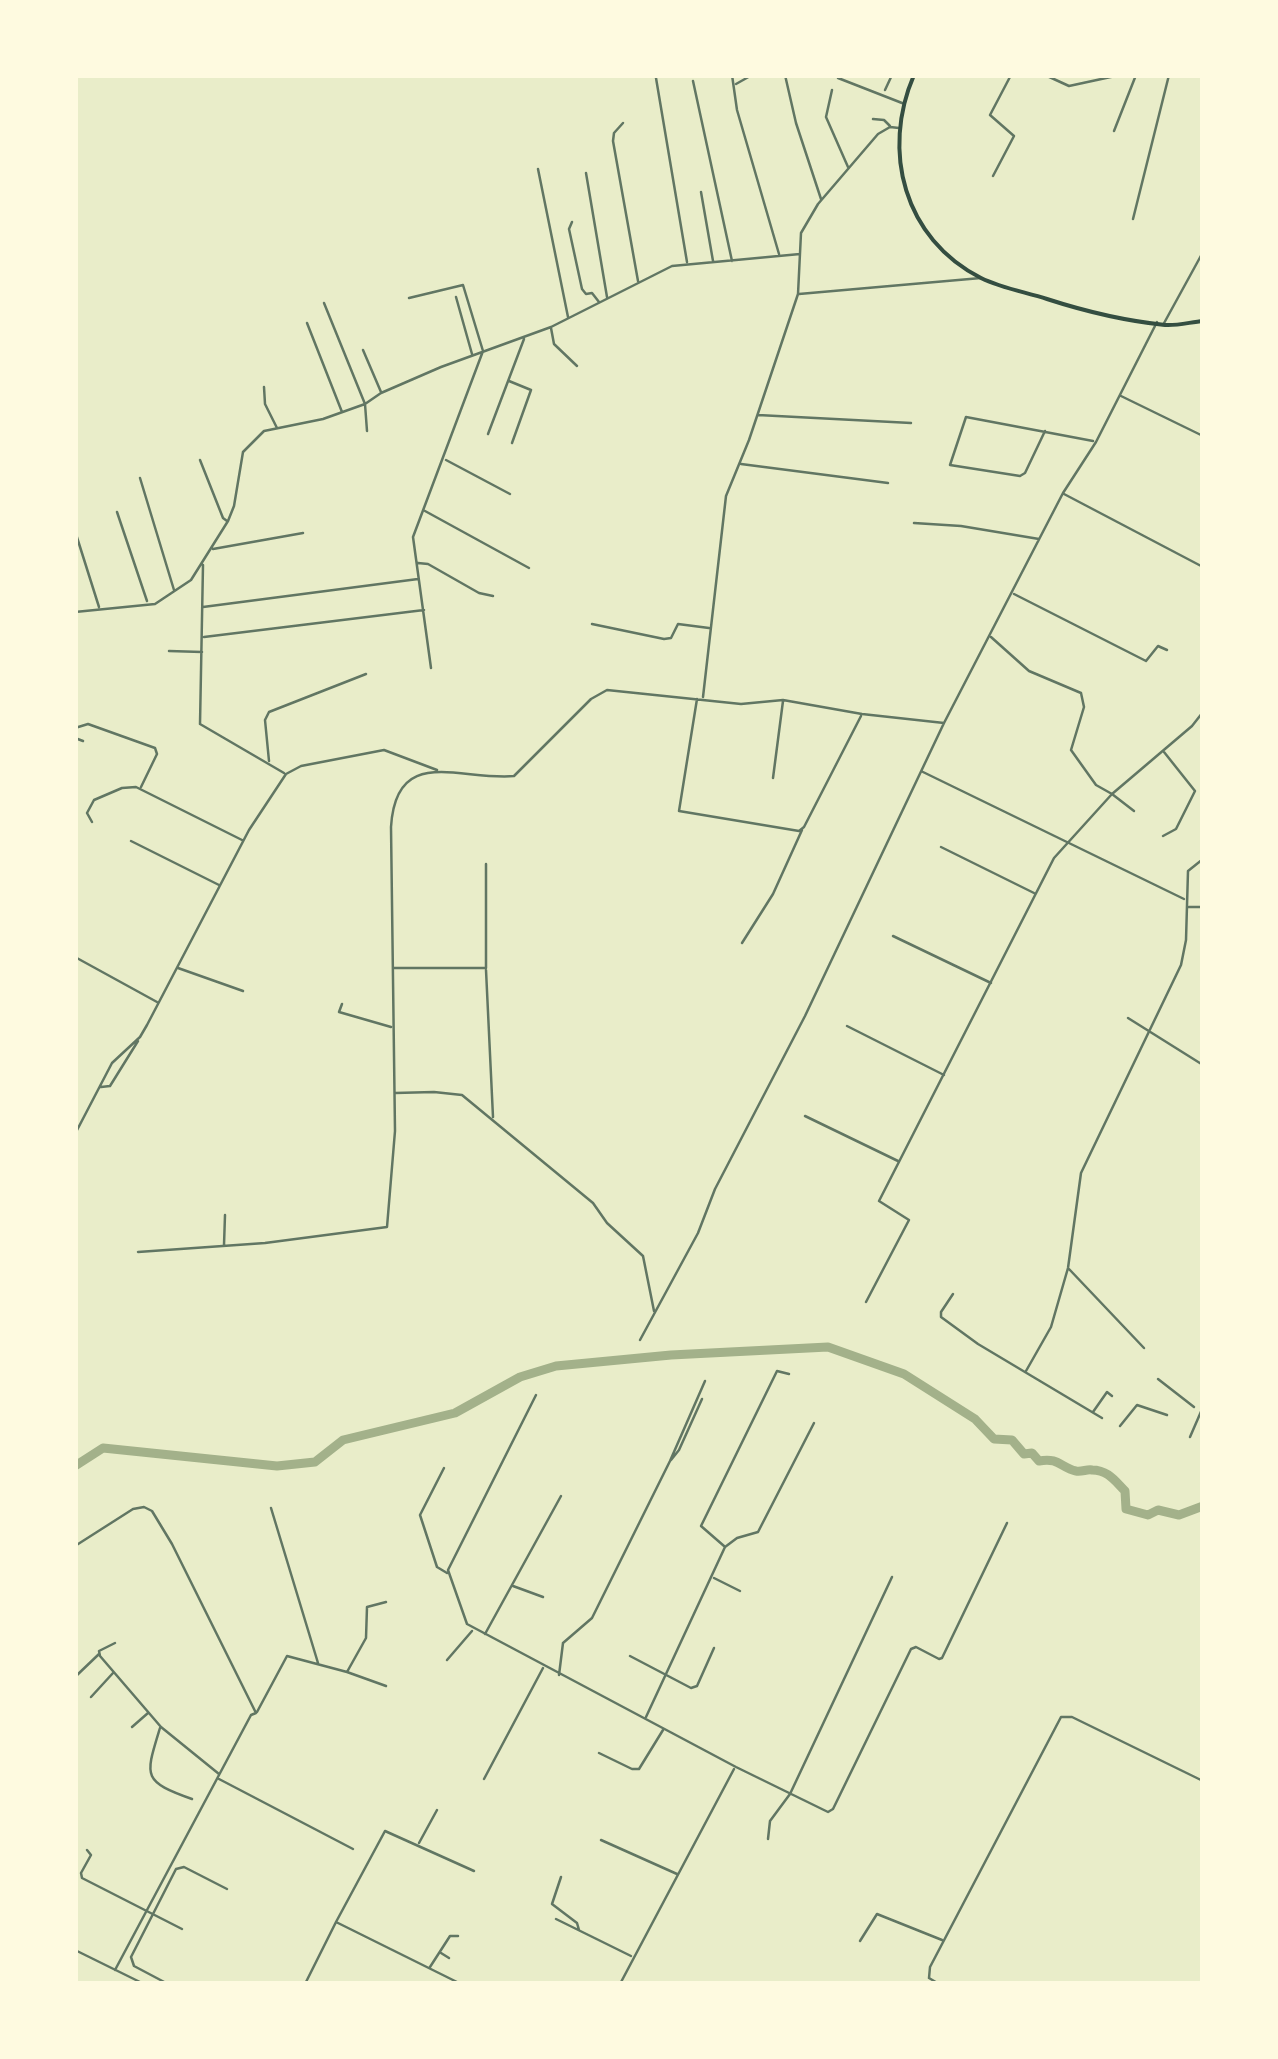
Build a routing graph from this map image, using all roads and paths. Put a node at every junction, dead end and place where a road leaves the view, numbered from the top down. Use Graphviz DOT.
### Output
graph roads {
  1 [pos="732,75"];
  2 [pos="752,75"];
  3 [pos="785,75"];
  4 [pos="892,75"];
  5 [pos="914,75"];
  6 [pos="1011,75"];
  7 [pos="1045,75"];
  8 [pos="1083,75"];
  9 [pos="1120,75"];
  10 [pos="1136,75"];
  11 [pos="1169,75"];
  12 [pos="1100,77"];
  13 [pos="656,78"];
  14 [pos="838,78"];
  15 [pos="693,81"];
  16 [pos="1083,84"];
  17 [pos="735,85"];
  18 [pos="832,90"];
  19 [pos="885,90"];
  20 [pos="904,104"];
  21 [pos="873,119"];
  22 [pos="623,122"];
  23 [pos="890,127"];
  24 [pos="900,128"];
  25 [pos="1114,131"];
  26 [pos="538,168"];
  27 [pos="849,169"];
  28 [pos="586,173"];
  29 [pos="992,176"];
  30 [pos="702,192"];
  31 [pos="821,201"];
  32 [pos="1132,219"];
  33 [pos="572,222"];
  34 [pos="1203,252"];
  35 [pos="800,254"];
  36 [pos="779,256"];
  37 [pos="732,262"];
  38 [pos="713,263"];
  39 [pos="687,264"];
  40 [pos="982,278"];
  41 [pos="638,282"];
  42 [pos="798,294"];
  43 [pos="456,296"];
  44 [pos="409,298"];
  45 [pos="607,299"];
  46 [pos="324,302"];
  47 [pos="600,303"];
  48 [pos="568,318"];
  49 [pos="1203,320"];
  50 [pos="306,323"];
  51 [pos="1160,324"];
  52 [pos="551,327"];
  53 [pos="524,337"];
  54 [pos="363,350"];
  55 [pos="483,350"];
  56 [pos="473,356"];
  57 [pos="577,366"];
  58 [pos="508,380"];
  59 [pos="264,387"];
  60 [pos="382,393"];
  61 [pos="1120,396"];
  62 [pos="365,404"];
  63 [pos="343,413"];
  64 [pos="756,415"];
  65 [pos="911,422"];
  66 [pos="278,430"];
  67 [pos="366,431"];
  68 [pos="1044,431"];
  69 [pos="488,434"];
  70 [pos="1203,436"];
  71 [pos="1096,442"];
  72 [pos="512,443"];
  73 [pos="444,459"];
  74 [pos="200,460"];
  75 [pos="738,464"];
  76 [pos="140,478"];
  77 [pos="888,483"];
  78 [pos="1063,493"];
  79 [pos="510,494"];
  80 [pos="423,510"];
  81 [pos="117,512"];
  82 [pos="228,522"];
  83 [pos="914,523"];
  84 [pos="75,530"];
  85 [pos="304,533"];
  86 [pos="1040,539"];
  87 [pos="211,549"];
  88 [pos="417,563"];
  89 [pos="203,564"];
  90 [pos="1203,567"];
  91 [pos="529,568"];
  92 [pos="420,578"];
  93 [pos="174,592"];
  94 [pos="1014,593"];
  95 [pos="494,596"];
  96 [pos="148,603"];
  97 [pos="202,607"];
  98 [pos="100,608"];
  99 [pos="425,610"];
  100 [pos="75,612"];
  101 [pos="592,624"];
  102 [pos="711,628"];
  103 [pos="203,637"];
  104 [pos="991,637"];
  105 [pos="169,650"];
  106 [pos="1168,650"];
  107 [pos="202,652"];
  108 [pos="431,668"];
  109 [pos="366,674"];
  110 [pos="697,698"];
  111 [pos="703,699"];
  112 [pos="783,700"];
  113 [pos="1203,712"];
  114 [pos="862,714"];
  115 [pos="944,723"];
  116 [pos="75,728"];
  117 [pos="75,738"];
  118 [pos="83,741"];
  119 [pos="1163,751"];
  120 [pos="270,763"];
  121 [pos="438,770"];
  122 [pos="922,772"];
  123 [pos="286,774"];
  124 [pos="773,778"];
  125 [pos="140,788"];
  126 [pos="1112,794"];
  127 [pos="1134,811"];
  128 [pos="92,822"];
  129 [pos="802,830"];
  130 [pos="1163,836"];
  131 [pos="130,841"];
  132 [pos="244,841"];
  133 [pos="1065,843"];
  134 [pos="942,847"];
  135 [pos="1203,859"];
  136 [pos="486,864"];
  137 [pos="220,886"];
  138 [pos="1036,894"];
  139 [pos="1186,900"];
  140 [pos="1188,906"];
  141 [pos="1203,907"];
  142 [pos="893,936"];
  143 [pos="742,943"];
  144 [pos="75,957"];
  145 [pos="177,968"];
  146 [pos="392,968"];
  147 [pos="486,968"];
  148 [pos="990,983"];
  149 [pos="243,991"];
  150 [pos="159,1003"];
  151 [pos="342,1004"];
  152 [pos="1128,1018"];
  153 [pos="847,1026"];
  154 [pos="392,1027"];
  155 [pos="1149,1032"];
  156 [pos="140,1037"];
  157 [pos="1203,1065"];
  158 [pos="944,1074"];
  159 [pos="99,1088"];
  160 [pos="394,1093"];
  161 [pos="805,1116"];
  162 [pos="493,1120"];
  163 [pos="75,1134"];
  164 [pos="898,1162"];
  165 [pos="225,1215"];
  166 [pos="224,1246"];
  167 [pos="138,1252"];
  168 [pos="1068,1268"];
  169 [pos="953,1294"];
  170 [pos="866,1302"];
  171 [pos="654,1315"];
  172 [pos="640,1340"];
  173 [pos="1144,1348"];
  174 [pos="1026,1371"];
  175 [pos="789,1374"];
  176 [pos="1158,1379"];
  177 [pos="705,1381"];
  178 [pos="536,1395"];
  179 [pos="1112,1396"];
  180 [pos="702,1399"];
  181 [pos="1194,1407"];
  182 [pos="1203,1407"];
  183 [pos="1092,1413"];
  184 [pos="1167,1415"];
  185 [pos="1102,1418"];
  186 [pos="814,1423"];
  187 [pos="1120,1426"];
  188 [pos="1190,1437"];
  189 [pos="670,1461"];
  190 [pos="444,1468"];
  191 [pos="561,1496"];
  192 [pos="271,1508"];
  193 [pos="1007,1523"];
  194 [pos="75,1546"];
  195 [pos="725,1547"];
  196 [pos="448,1573"];
  197 [pos="892,1577"];
  198 [pos="713,1578"];
  199 [pos="512,1586"];
  200 [pos="740,1590"];
  201 [pos="543,1597"];
  202 [pos="386,1602"];
  203 [pos="473,1630"];
  204 [pos="484,1636"];
  205 [pos="114,1643"];
  206 [pos="714,1648"];
  207 [pos="99,1654"];
  208 [pos="630,1656"];
  209 [pos="447,1660"];
  210 [pos="318,1665"];
  211 [pos="544,1667"];
  212 [pos="114,1672"];
  213 [pos="347,1672"];
  214 [pos="559,1674"];
  215 [pos="663,1676"];
  216 [pos="75,1677"];
  217 [pos="386,1686"];
  218 [pos="92,1697"];
  219 [pos="149,1712"];
  220 [pos="256,1713"];
  221 [pos="645,1718"];
  222 [pos="161,1727"];
  223 [pos="132,1728"];
  224 [pos="664,1729"];
  225 [pos="598,1753"];
  226 [pos="736,1767"];
  227 [pos="219,1777"];
  228 [pos="484,1780"];
  229 [pos="1203,1781"];
  230 [pos="790,1794"];
  231 [pos="192,1799"];
  232 [pos="437,1810"];
  233 [pos="768,1839"];
  234 [pos="601,1840"];
  235 [pos="418,1844"];
  236 [pos="353,1849"];
  237 [pos="87,1850"];
  238 [pos="474,1871"];
  239 [pos="677,1874"];
  240 [pos="561,1877"];
  241 [pos="227,1889"];
  242 [pos="147,1911"];
  243 [pos="154,1914"];
  244 [pos="556,1919"];
  245 [pos="336,1922"];
  246 [pos="182,1929"];
  247 [pos="579,1930"];
  248 [pos="458,1936"];
  249 [pos="944,1940"];
  250 [pos="860,1941"];
  251 [pos="75,1950"];
  252 [pos="440,1952"];
  253 [pos="449,1958"];
  254 [pos="633,1958"];
  255 [pos="430,1968"];
  256 [pos="115,1970"];
  257 [pos="144,1984"];
  258 [pos="168,1984"];
  259 [pos="305,1984"];
  260 [pos="462,1984"];
  261 [pos="620,1984"];
  262 [pos="939,1984"];
  1 -- 17 [label="street"];
  2 -- 17 [label="street"];
  3 -- 31 [label="street"];
  4 -- 19 [label="street"];
  5 -- 20 [label="main road"];
  6 -- 29 [label="street"];
  7 -- 16 [label="street"];
  8 -- 16 [label="street"];
  9 -- 12 [label="street"];
  10 -- 25 [label="street"];
  11 -- 32 [label="street"];
  12 -- 16 [label="street"];
  13 -- 39 [label="street"];
  14 -- 20 [label="street"];
  15 -- 37 [label="street"];
  17 -- 36 [label="street"];
  18 -- 27 [label="street"];
  20 -- 24 [label="main road"];
  21 -- 23 [label="street"];
  22 -- 41 [label="street"];
  23 -- 24 [label="street"];
  23 -- 27 [label="street"];
  24 -- 40 [label="main road"];
  26 -- 48 [label="street"];
  27 -- 31 [label="street"];
  28 -- 45 [label="street"];
  30 -- 38 [label="street"];
  31 -- 35 [label="street"];
  33 -- 47 [label="street"];
  34 -- 51 [label="street"];
  35 -- 36 [label="street"];
  35 -- 42 [label="street"];
  36 -- 37 [label="street"];
  37 -- 38 [label="street"];
  38 -- 39 [label="street"];
  39 -- 41 [label="street"];
  40 -- 42 [label="street"];
  40 -- 51 [label="main road"];
  41 -- 45 [label="street"];
  42 -- 64 [label="street"];
  43 -- 56 [label="street"];
  44 -- 55 [label="street"];
  45 -- 47 [label="street"];
  46 -- 62 [label="street"];
  47 -- 48 [label="street"];
  48 -- 52 [label="street"];
  49 -- 51 [label="main road"];
  50 -- 63 [label="street"];
  51 -- 61 [label="street"];
  52 -- 53 [label="street"];
  52 -- 57 [label="street"];
  53 -- 55 [label="street"];
  53 -- 58 [label="street"];
  54 -- 60 [label="street"];
  55 -- 56 [label="street"];
  55 -- 73 [label="street"];
  56 -- 60 [label="street"];
  58 -- 69 [label="street"];
  58 -- 72 [label="street"];
  59 -- 66 [label="street"];
  60 -- 62 [label="street"];
  61 -- 70 [label="street"];
  61 -- 71 [label="street"];
  62 -- 63 [label="street"];
  62 -- 67 [label="street"];
  63 -- 66 [label="street"];
  64 -- 65 [label="street"];
  64 -- 75 [label="street"];
  66 -- 82 [label="street"];
  68 -- 68 [label="street"];
  68 -- 71 [label="street"];
  71 -- 78 [label="street"];
  73 -- 79 [label="street"];
  73 -- 80 [label="street"];
  74 -- 82 [label="street"];
  75 -- 77 [label="street"];
  75 -- 102 [label="street"];
  76 -- 93 [label="street"];
  78 -- 86 [label="street"];
  78 -- 90 [label="street"];
  80 -- 88 [label="street"];
  80 -- 91 [label="street"];
  81 -- 96 [label="street"];
  82 -- 87 [label="street"];
  83 -- 86 [label="street"];
  84 -- 98 [label="street"];
  85 -- 87 [label="street"];
  86 -- 94 [label="street"];
  87 -- 89 [label="street"];
  88 -- 92 [label="street"];
  88 -- 95 [label="street"];
  89 -- 93 [label="street"];
  89 -- 97 [label="street"];
  92 -- 97 [label="street"];
  92 -- 99 [label="street"];
  93 -- 96 [label="street"];
  94 -- 104 [label="street"];
  94 -- 106 [label="street"];
  96 -- 98 [label="street"];
  97 -- 103 [label="street"];
  98 -- 100 [label="street"];
  99 -- 103 [label="street"];
  99 -- 108 [label="street"];
  101 -- 102 [label="street"];
  102 -- 111 [label="street"];
  103 -- 107 [label="street"];
  104 -- 115 [label="street"];
  104 -- 126 [label="street"];
  105 -- 107 [label="street"];
  107 -- 120 [label="street"];
  109 -- 120 [label="street"];
  110 -- 111 [label="street"];
  110 -- 121 [label="street"];
  110 -- 129 [label="street"];
  111 -- 112 [label="street"];
  112 -- 114 [label="street"];
  112 -- 124 [label="street"];
  113 -- 119 [label="street"];
  114 -- 115 [label="street"];
  114 -- 129 [label="street"];
  115 -- 122 [label="street"];
  116 -- 125 [label="street"];
  117 -- 118 [label="street"];
  119 -- 126 [label="street"];
  119 -- 130 [label="street"];
  120 -- 123 [label="street"];
  121 -- 123 [label="street"];
  121 -- 146 [label="street"];
  122 -- 133 [label="street"];
  122 -- 171 [label="street"];
  123 -- 132 [label="street"];
  125 -- 128 [label="street"];
  125 -- 132 [label="street"];
  126 -- 127 [label="street"];
  126 -- 133 [label="street"];
  129 -- 143 [label="street"];
  131 -- 137 [label="street"];
  132 -- 137 [label="street"];
  133 -- 138 [label="street"];
  133 -- 139 [label="street"];
  134 -- 138 [label="street"];
  135 -- 139 [label="street"];
  136 -- 147 [label="street"];
  137 -- 145 [label="street"];
  138 -- 148 [label="street"];
  139 -- 140 [label="street"];
  140 -- 141 [label="street"];
  140 -- 155 [label="street"];
  142 -- 148 [label="street"];
  144 -- 150 [label="street"];
  145 -- 149 [label="street"];
  145 -- 150 [label="street"];
  146 -- 147 [label="street"];
  146 -- 154 [label="street"];
  147 -- 162 [label="street"];
  148 -- 158 [label="street"];
  150 -- 156 [label="street"];
  151 -- 154 [label="street"];
  152 -- 155 [label="street"];
  153 -- 158 [label="street"];
  154 -- 160 [label="street"];
  155 -- 157 [label="street"];
  155 -- 168 [label="street"];
  156 -- 159 [label="street"];
  156 -- 159 [label="street"];
  158 -- 164 [label="street"];
  159 -- 163 [label="street"];
  160 -- 162 [label="street"];
  160 -- 166 [label="street"];
  161 -- 164 [label="street"];
  162 -- 171 [label="street"];
  164 -- 170 [label="street"];
  165 -- 166 [label="street"];
  166 -- 167 [label="street"];
  168 -- 173 [label="street"];
  168 -- 174 [label="street"];
  169 -- 174 [label="street"];
  171 -- 172 [label="street"];
  174 -- 183 [label="street"];
  175 -- 195 [label="street"];
  176 -- 181 [label="street"];
  177 -- 189 [label="street"];
  178 -- 196 [label="street"];
  179 -- 183 [label="street"];
  180 -- 189 [label="street"];
  182 -- 188 [label="street"];
  183 -- 185 [label="street"];
  184 -- 187 [label="street"];
  186 -- 195 [label="street"];
  189 -- 214 [label="street"];
  190 -- 196 [label="street"];
  191 -- 199 [label="street"];
  192 -- 210 [label="street"];
  193 -- 230 [label="street"];
  194 -- 220 [label="street"];
  195 -- 198 [label="street"];
  196 -- 203 [label="street"];
  197 -- 230 [label="street"];
  198 -- 200 [label="street"];
  198 -- 215 [label="street"];
  199 -- 201 [label="street"];
  199 -- 204 [label="street"];
  202 -- 213 [label="street"];
  203 -- 204 [label="street"];
  203 -- 209 [label="street"];
  204 -- 211 [label="street"];
  205 -- 207 [label="street"];
  206 -- 215 [label="street"];
  207 -- 212 [label="street"];
  207 -- 216 [label="street"];
  208 -- 215 [label="street"];
  210 -- 213 [label="street"];
  210 -- 220 [label="street"];
  211 -- 214 [label="street"];
  211 -- 228 [label="street"];
  212 -- 218 [label="street"];
  212 -- 219 [label="street"];
  213 -- 217 [label="street"];
  214 -- 221 [label="street"];
  215 -- 221 [label="street"];
  219 -- 222 [label="street"];
  219 -- 223 [label="street"];
  220 -- 227 [label="street"];
  221 -- 224 [label="street"];
  222 -- 227 [label="street"];
  222 -- 231 [label="street"];
  224 -- 225 [label="street"];
  224 -- 226 [label="street"];
  226 -- 230 [label="street"];
  226 -- 239 [label="street"];
  227 -- 236 [label="street"];
  227 -- 242 [label="street"];
  229 -- 249 [label="street"];
  230 -- 233 [label="street"];
  232 -- 235 [label="street"];
  234 -- 239 [label="street"];
  235 -- 238 [label="street"];
  235 -- 245 [label="street"];
  237 -- 242 [label="street"];
  239 -- 254 [label="street"];
  240 -- 247 [label="street"];
  241 -- 243 [label="street"];
  242 -- 243 [label="street"];
  242 -- 256 [label="street"];
  243 -- 246 [label="street"];
  243 -- 258 [label="street"];
  244 -- 247 [label="street"];
  245 -- 255 [label="street"];
  245 -- 259 [label="street"];
  247 -- 254 [label="street"];
  248 -- 252 [label="street"];
  249 -- 250 [label="street"];
  249 -- 262 [label="street"];
  251 -- 256 [label="street"];
  252 -- 253 [label="street"];
  252 -- 255 [label="street"];
  254 -- 261 [label="street"];
  255 -- 260 [label="street"];
  256 -- 257 [label="street"];
}
